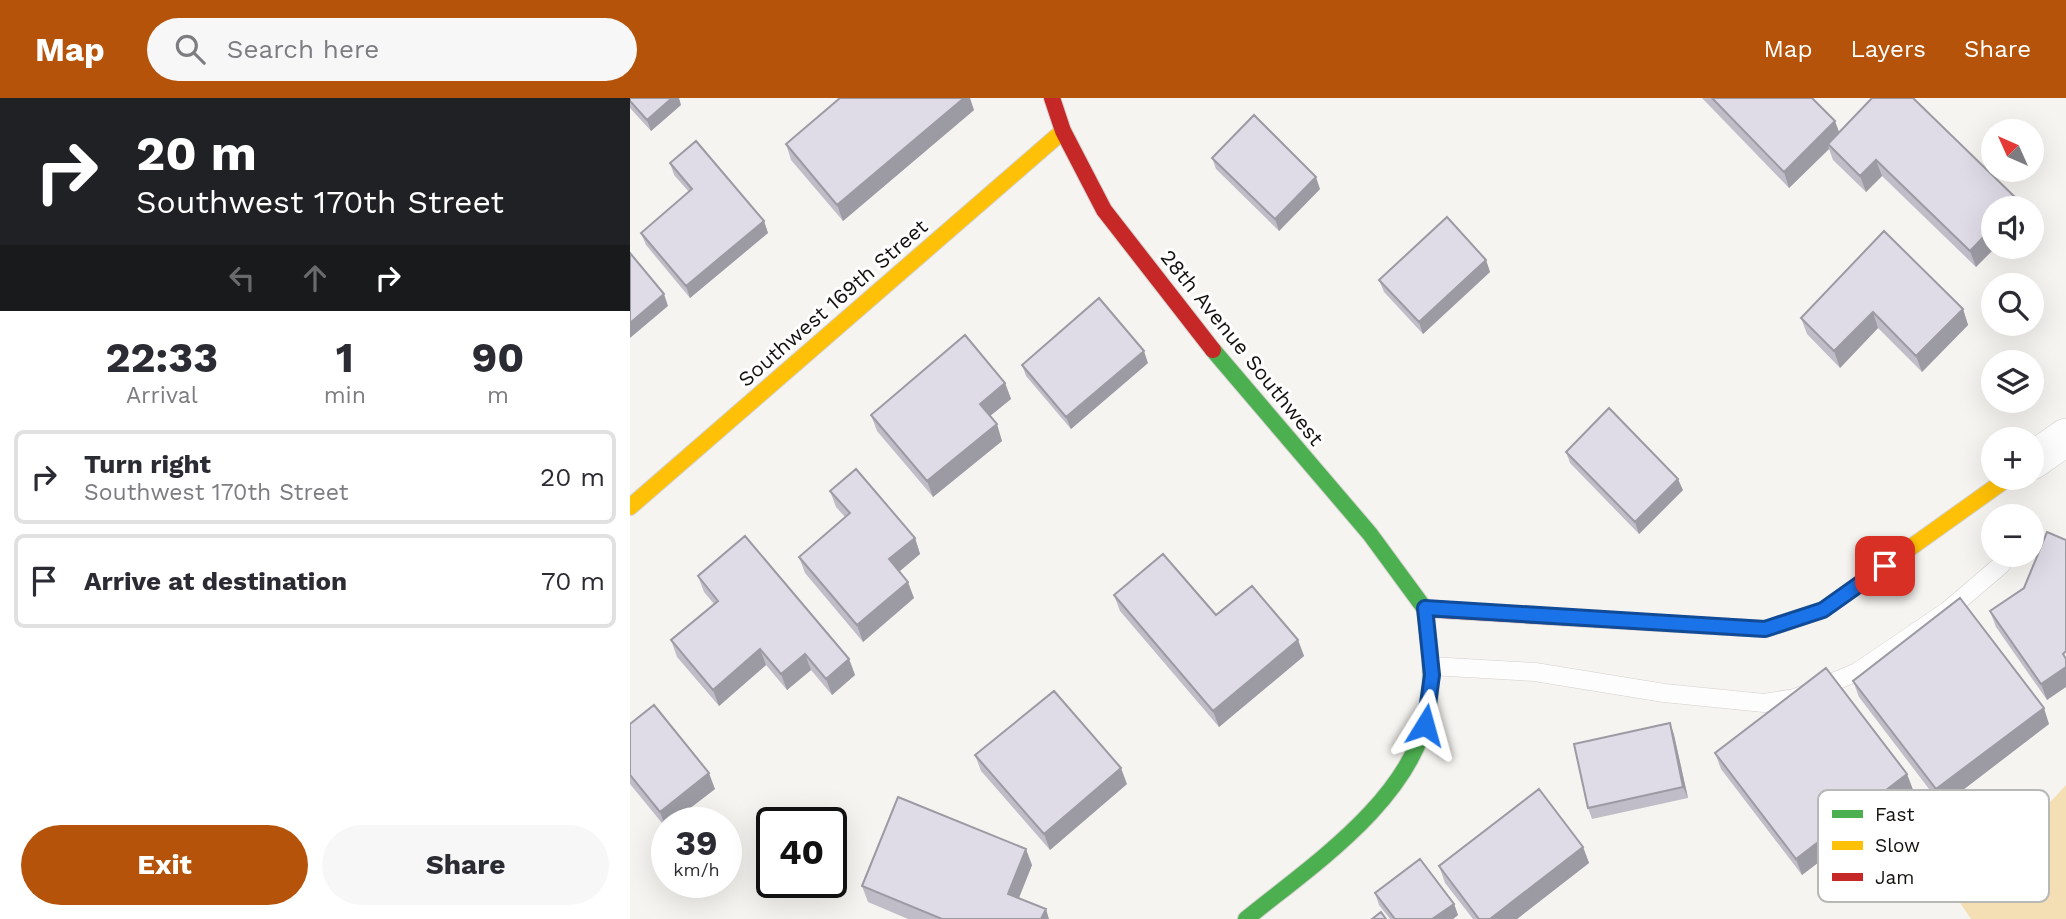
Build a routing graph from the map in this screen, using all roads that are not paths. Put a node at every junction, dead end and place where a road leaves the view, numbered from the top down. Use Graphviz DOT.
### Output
graph roads {
  1 [pos="1052,98"];
  2 [pos="1063,131"];
  3 [pos="2066,437"];
  4 [pos="2044,453"];
  5 [pos="1991,490"];
  6 [pos="630,507"];
  7 [pos="1999,567"];
  8 [pos="1425,608"];
  9 [pos="1431,666"];
  10 [pos="1246,919"];
  1 -- 2 [label="street, 28th Avenue Southwest"];
  2 -- 6 [label="street, Southwest 169th Street"];
  2 -- 8 [label="street, 28th Avenue Southwest"];
  3 -- 4 [label="street"];
  5 -- 8 [label="street"];
  7 -- 9 [label="lane"];
  8 -- 9 [label="street"];
  9 -- 10 [label="street"];
}
